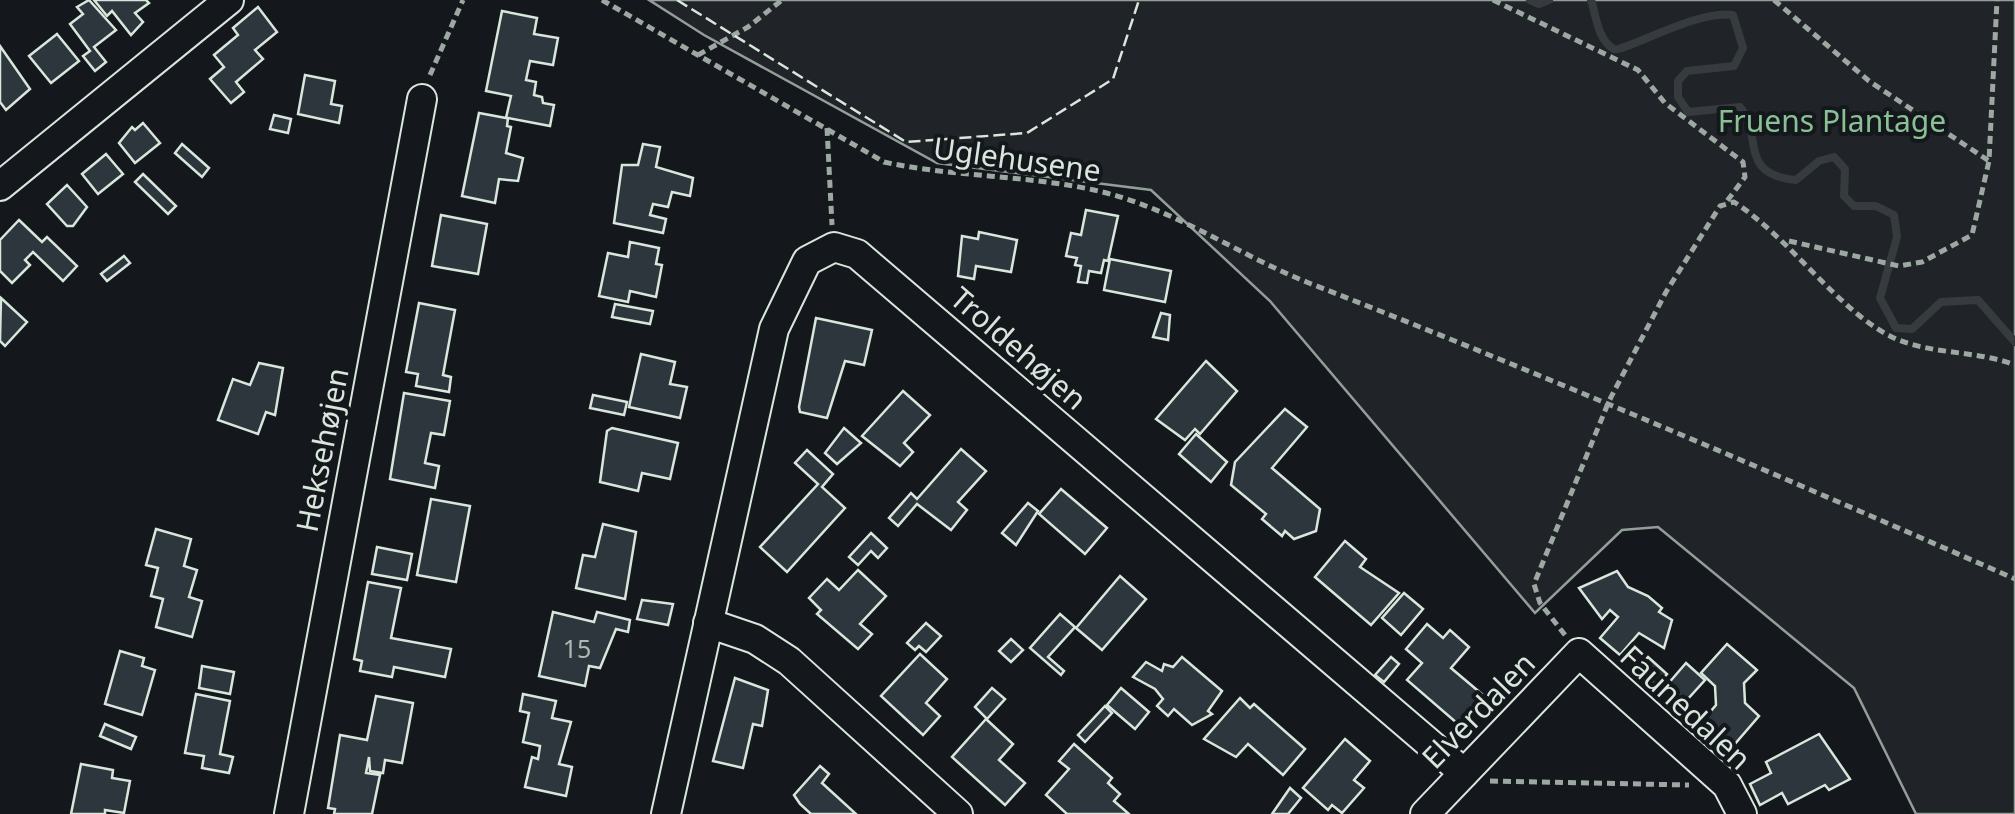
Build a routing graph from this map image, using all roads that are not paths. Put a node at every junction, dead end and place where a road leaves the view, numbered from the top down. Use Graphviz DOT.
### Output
graph roads {
  1 [pos="229,0"];
  2 [pos="422,99"];
  3 [pos="0,186"];
  4 [pos="708,623"];
  5 [pos="1579,653"];
  6 [pos="1464,773"];
  7 [pos="289,814"];
  8 [pos="666,814"];
  9 [pos="958,814"];
  10 [pos="1425,814"];
  11 [pos="1742,814"];
  1 -- 3 [label="street"];
  2 -- 7 [label="street, Heksehøjen"];
  4 -- 6 [label="street, Troldehøjen"];
  4 -- 8 [label="street"];
  4 -- 9 [label="street"];
  5 -- 6 [label="street, Elverdalen"];
  5 -- 11 [label="street, Faunedalen"];
  6 -- 10 [label="street, Elverdalen"];
}
